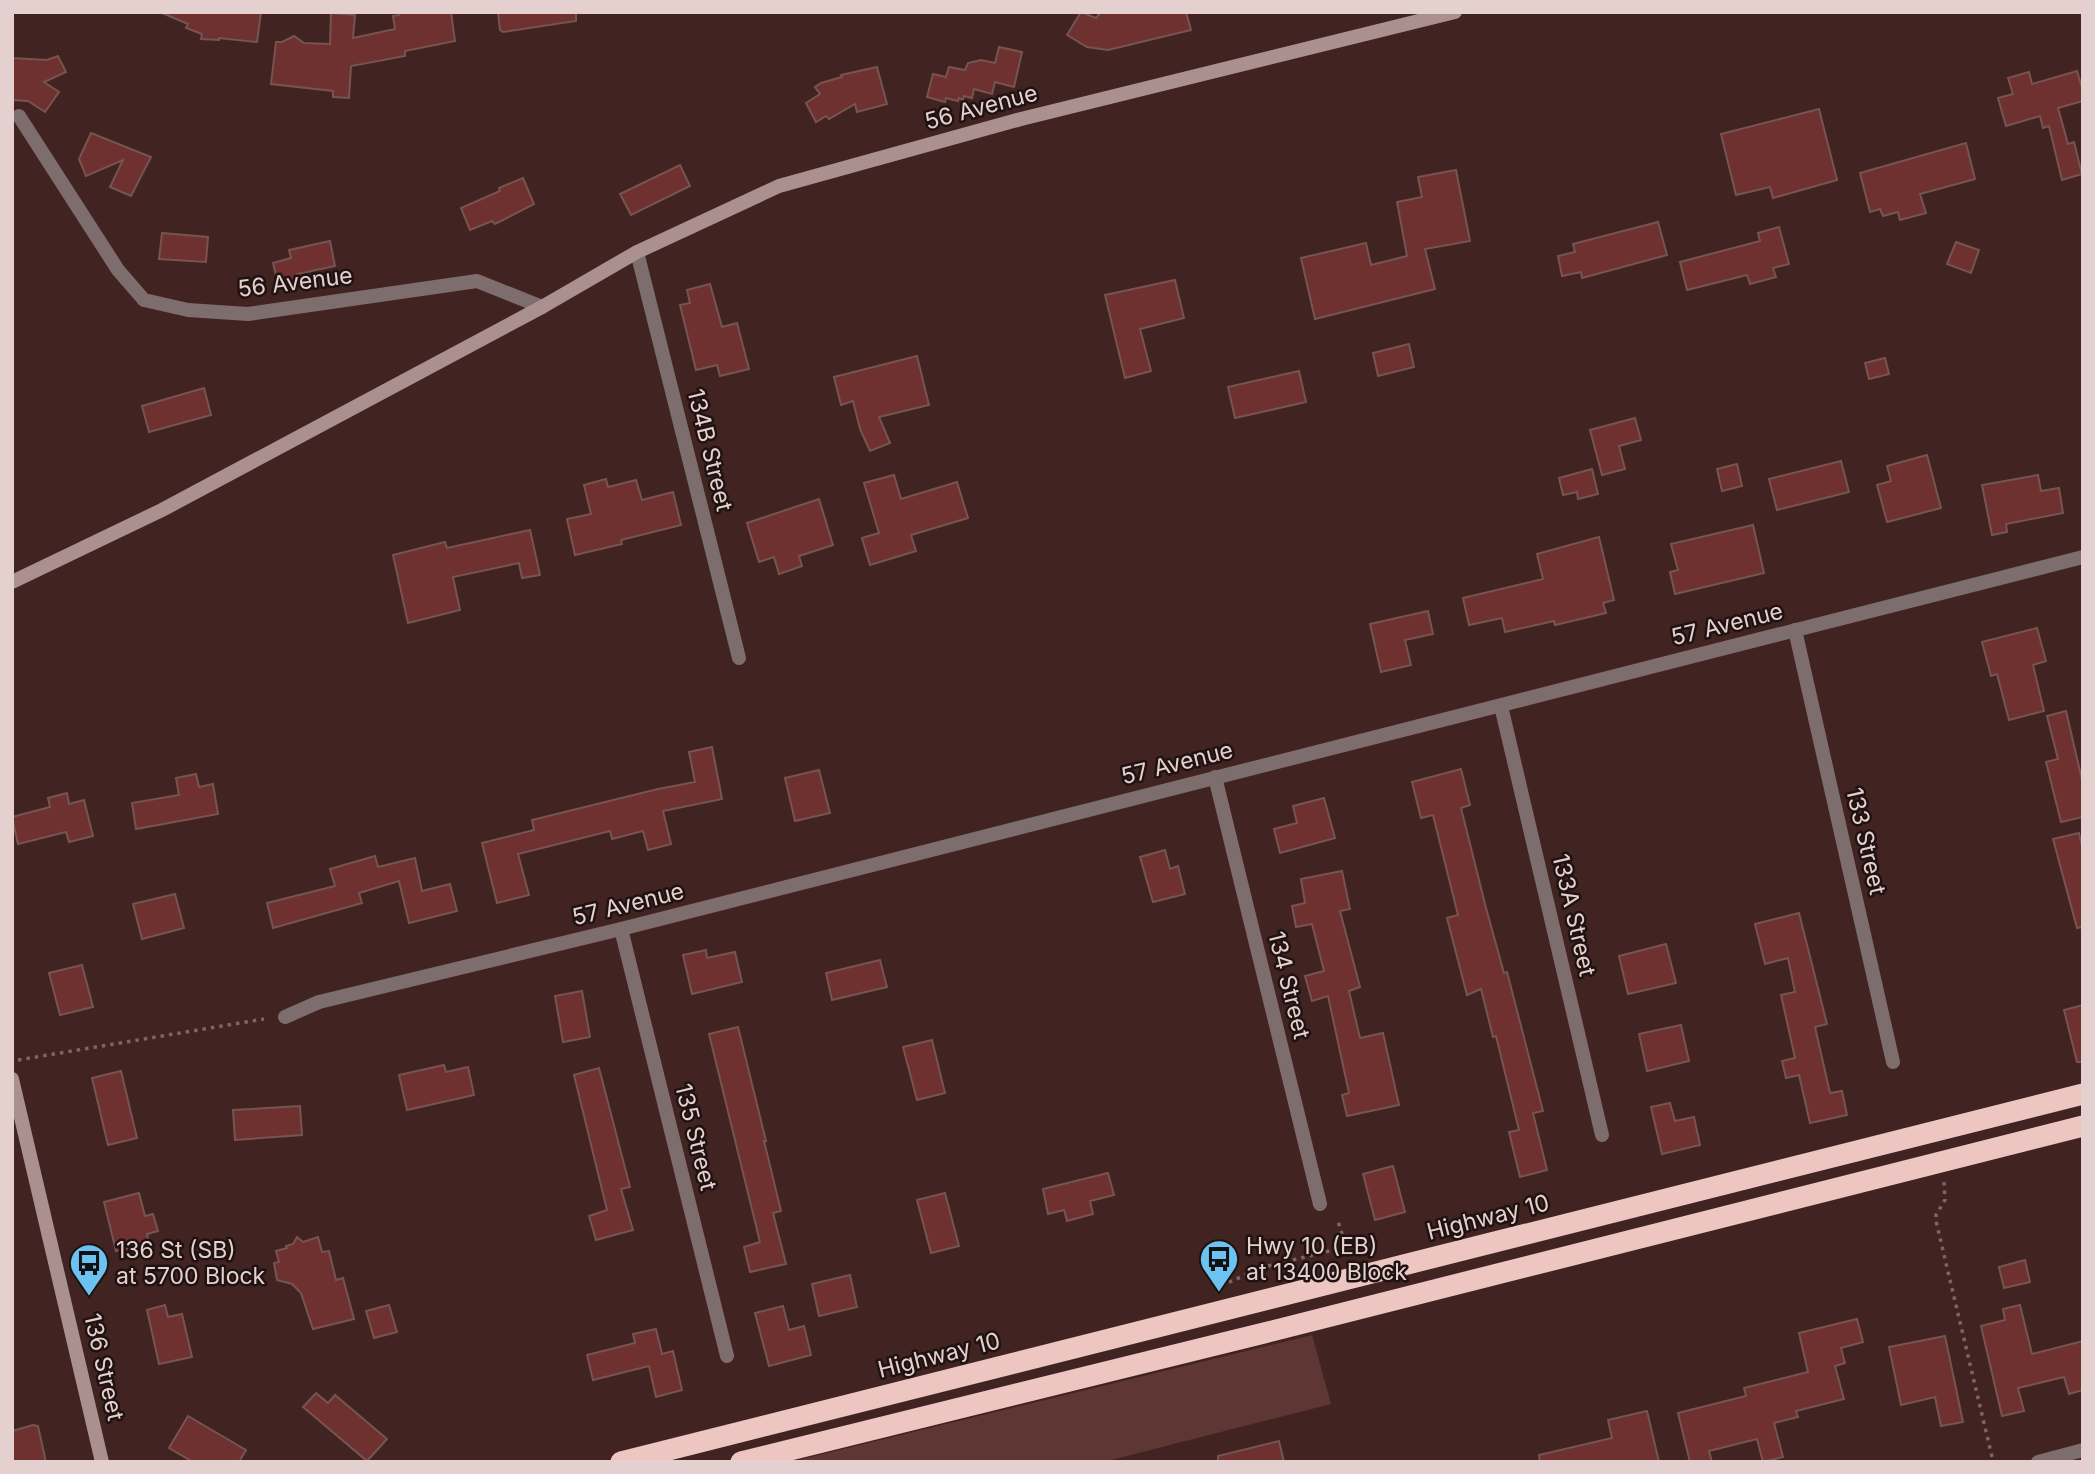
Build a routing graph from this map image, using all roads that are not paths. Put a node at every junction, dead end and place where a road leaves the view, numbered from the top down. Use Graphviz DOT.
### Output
graph roads {
  1 [pos="1455,12"];
  2 [pos="19,116"];
  3 [pos="637,252"];
  4 [pos="542,307"];
  5 [pos="2083,557"];
  6 [pos="12,582"];
  7 [pos="1795,630"];
  8 [pos="739,658"];
  9 [pos="1501,706"];
  10 [pos="1215,777"];
  11 [pos="621,929"];
  12 [pos="285,1017"];
  13 [pos="1893,1062"];
  14 [pos="12,1079"];
  15 [pos="2083,1094"];
  16 [pos="2083,1126"];
  17 [pos="1602,1135"];
  18 [pos="1320,1204"];
  19 [pos="727,1356"];
  20 [pos="2083,1450"];
  21 [pos="102,1462"];
  22 [pos="621,1462"];
  23 [pos="741,1462"];
  24 [pos="2038,1462"];
  1 -- 3 [label="street, 56 Avenue"];
  2 -- 4 [label="street, 56 Avenue"];
  3 -- 4 [label="street, 56 Avenue"];
  3 -- 8 [label="street, 134B Street"];
  4 -- 6 [label="street, 56 Avenue"];
  5 -- 7 [label="street, 57 Avenue"];
  7 -- 9 [label="street, 57 Avenue"];
  7 -- 13 [label="street, 133 Street"];
  9 -- 10 [label="street, 57 Avenue"];
  9 -- 17 [label="street, 133A Street"];
  10 -- 11 [label="street, 57 Avenue"];
  10 -- 18 [label="street, 134 Street"];
  11 -- 12 [label="street, 57 Avenue"];
  11 -- 19 [label="street, 135 Street"];
  14 -- 21 [label="street, 136 Street"];
  15 -- 22 [label="highway, Highway 10"];
  16 -- 23 [label="highway"];
  20 -- 24 [label="street"];
}
